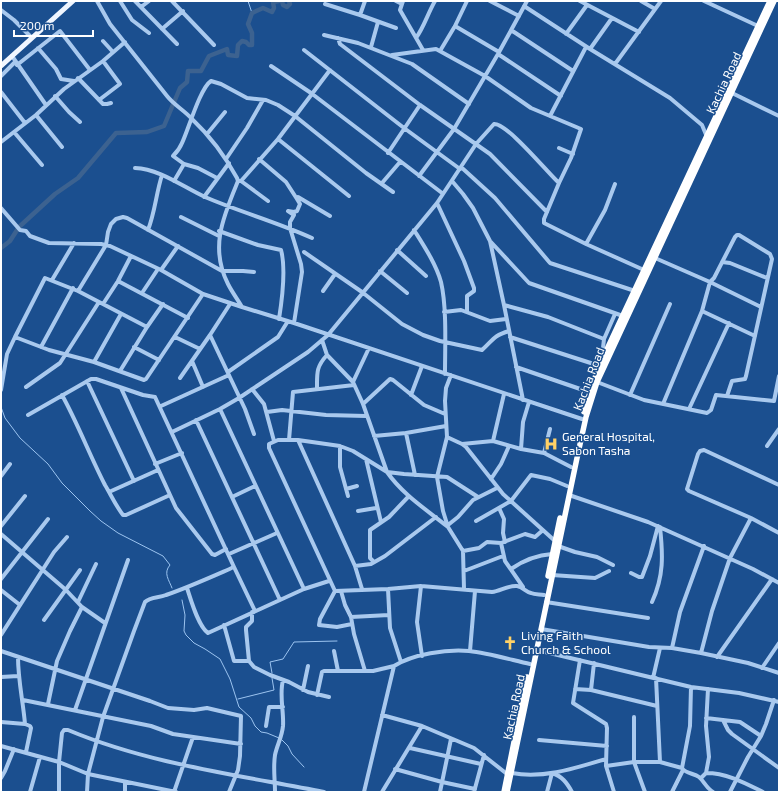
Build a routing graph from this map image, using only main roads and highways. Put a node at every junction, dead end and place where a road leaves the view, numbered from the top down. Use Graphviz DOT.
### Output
graph roads {
  1 [pos="69,1"];
  2 [pos="73,1"];
  3 [pos="770,1"];
  4 [pos="774,1"];
  5 [pos="49,21"];
  6 [pos="1,63"];
  7 [pos="1,66"];
  8 [pos="608,354"];
  9 [pos="557,544"];
  10 [pos="511,764"];
  11 [pos="509,773"];
  12 [pos="504,792"];
  13 [pos="507,792"];
  1 -- 5 [label="main road"];
  2 -- 5 [label="main road"];
  3 -- 8 [label="highway, Kachia Road"];
  4 -- 8 [label="highway, Kachia Road"];
  5 -- 6 [label="main road"];
  5 -- 7 [label="main road"];
  8 -- 9 [label="highway, Kachia Road"];
  8 -- 9 [label="highway, Kachia Road"];
  9 -- 10 [label="highway, Kachia Road"];
  9 -- 10 [label="highway, Kachia Road"];
  10 -- 11 [label="highway, Kachia Road"];
  11 -- 12 [label="highway, Kachia Road"];
  11 -- 13 [label="highway, Kachia Road"];
}
